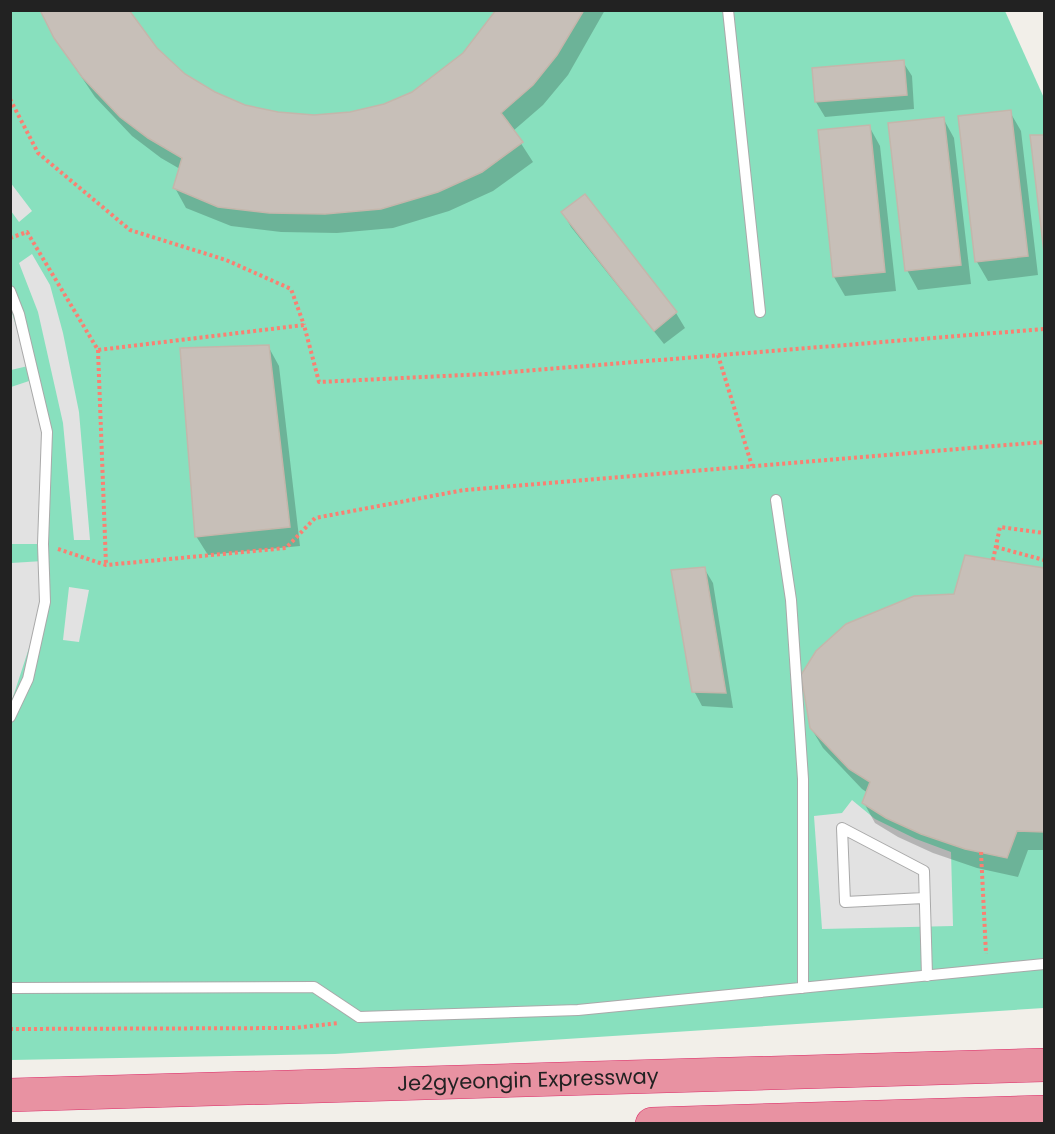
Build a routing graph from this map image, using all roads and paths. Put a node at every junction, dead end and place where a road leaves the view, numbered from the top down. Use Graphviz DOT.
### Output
graph roads {
  1 [pos="728,10"];
  2 [pos="10,99"];
  3 [pos="10,238"];
  4 [pos="10,291"];
  5 [pos="760,312"];
  6 [pos="304,325"];
  7 [pos="1044,329"];
  8 [pos="98,350"];
  9 [pos="717,355"];
  10 [pos="1044,442"];
  11 [pos="752,466"];
  12 [pos="776,500"];
  13 [pos="1044,533"];
  14 [pos="43,544"];
  15 [pos="996,547"];
  16 [pos="993,560"];
  17 [pos="1044,560"];
  18 [pos="106,565"];
  19 [pos="10,717"];
  20 [pos="981,852"];
  21 [pos="924,898"];
  22 [pos="1044,964"];
  23 [pos="987,970"];
  24 [pos="927,976"];
  25 [pos="10,988"];
  26 [pos="803,988"];
  27 [pos="362,1017"];
  28 [pos="10,1029"];
  29 [pos="1044,1065"];
  30 [pos="10,1095"];
  31 [pos="1044,1112"];
  32 [pos="652,1124"];
  1 -- 5 [label="lane"];
  2 -- 6 [label="path"];
  3 -- 8 [label="path"];
  4 -- 14 [label="lane"];
  6 -- 8 [label="path"];
  6 -- 9 [label="path"];
  7 -- 9 [label="path"];
  8 -- 18 [label="path"];
  9 -- 11 [label="path"];
  10 -- 11 [label="path"];
  11 -- 18 [label="path"];
  12 -- 26 [label="lane"];
  13 -- 15 [label="path"];
  14 -- 18 [label="path"];
  14 -- 19 [label="lane"];
  15 -- 16 [label="path"];
  15 -- 17 [label="path"];
  20 -- 23 [label="path"];
  21 -- 21 [label="lane"];
  21 -- 24 [label="lane"];
  22 -- 23 [label="lane"];
  23 -- 24 [label="lane"];
  24 -- 26 [label="lane"];
  25 -- 27 [label="lane"];
  26 -- 27 [label="lane"];
  27 -- 28 [label="path"];
  29 -- 30 [label="highway, Je2gyeongin Expressway"];
  31 -- 32 [label="highway"];
}
